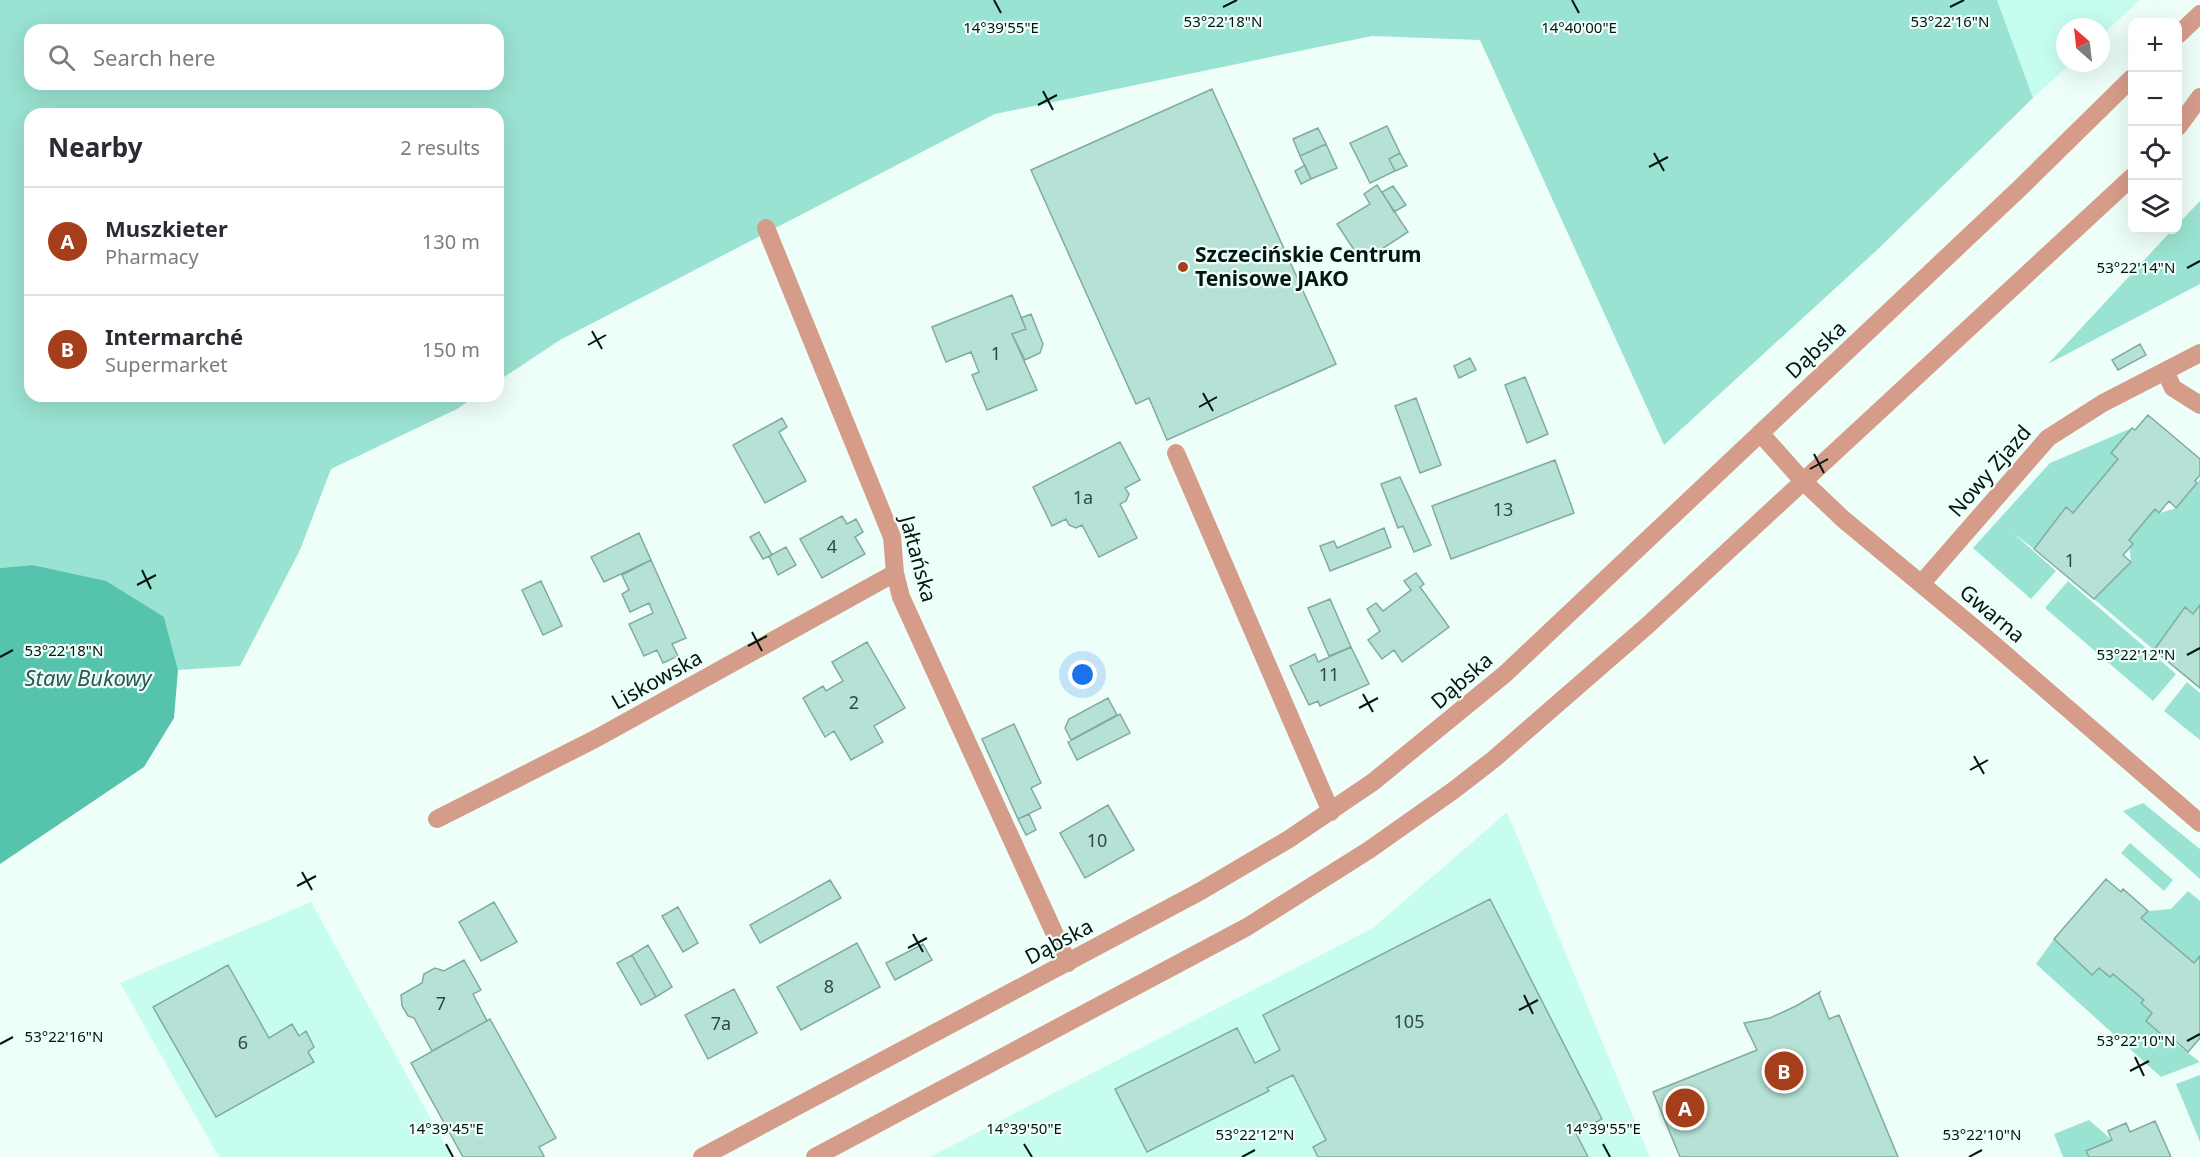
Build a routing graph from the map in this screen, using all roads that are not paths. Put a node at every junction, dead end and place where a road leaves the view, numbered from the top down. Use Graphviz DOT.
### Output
graph roads {
  1 [pos="2200,14"];
  2 [pos="2182,31"];
  3 [pos="2128,83"];
  4 [pos="2200,97"];
  5 [pos="2179,126"];
  6 [pos="2130,180"];
  7 [pos="766,228"];
  8 [pos="2200,353"];
  9 [pos="2165,371"];
  10 [pos="2200,405"];
  11 [pos="1760,433"];
  12 [pos="1176,453"];
  13 [pos="1803,481"];
  14 [pos="895,573"];
  15 [pos="1921,584"];
  16 [pos="1332,812"];
  17 [pos="437,819"];
  18 [pos="2200,823"];
  19 [pos="1068,963"];
  20 [pos="702,1157"];
  21 [pos="815,1157"];
  1 -- 2 [label="street"];
  3 -- 11 [label="street, Dąbska"];
  4 -- 5 [label="street"];
  6 -- 13 [label="street"];
  7 -- 14 [label="street, Jałtańska"];
  8 -- 9 [label="street, Nowy Zjazd"];
  9 -- 10 [label="street"];
  9 -- 15 [label="street, Nowy Zjazd"];
  11 -- 13 [label="street, Gwarna"];
  11 -- 16 [label="street, Dąbska"];
  12 -- 16 [label="street"];
  13 -- 15 [label="street, Gwarna"];
  13 -- 21 [label="street"];
  14 -- 17 [label="street, Liskowska"];
  14 -- 19 [label="street, Jałtańska"];
  15 -- 18 [label="street, Gwarna"];
  16 -- 19 [label="street, Dąbska"];
  19 -- 20 [label="street, Dąbska"];
}
